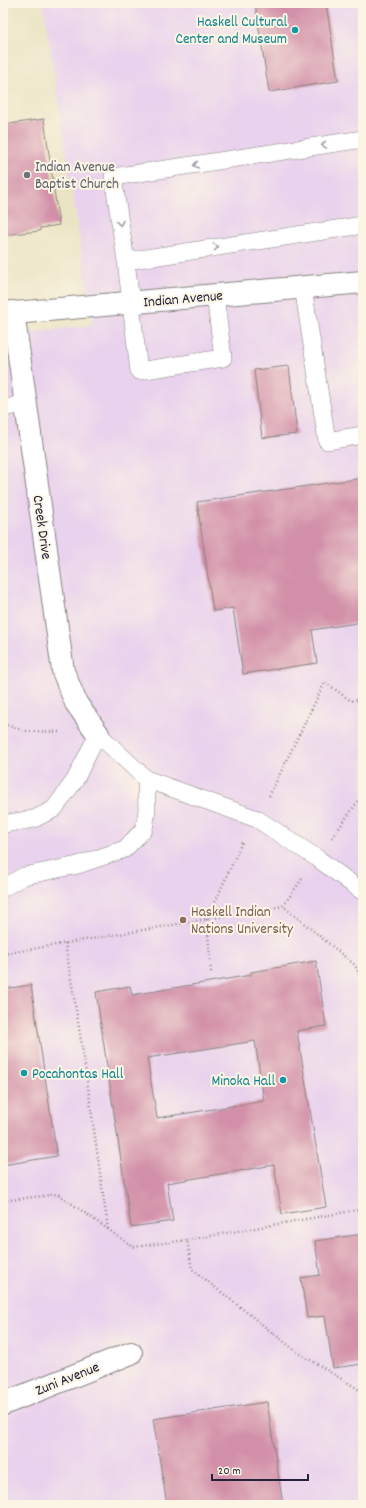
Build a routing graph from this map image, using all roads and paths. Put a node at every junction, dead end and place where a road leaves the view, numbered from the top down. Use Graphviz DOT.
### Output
graph roads {
  1 [pos="363,139"];
  2 [pos="363,225"];
  3 [pos="126,261"];
  4 [pos="363,282"];
  5 [pos="303,288"];
  6 [pos="215,295"];
  7 [pos="132,302"];
  8 [pos="8,313"];
  9 [pos="26,404"];
  10 [pos="3,408"];
  11 [pos="363,435"];
  12 [pos="3,724"];
  13 [pos="98,734"];
  14 [pos="146,779"];
  15 [pos="3,824"];
  16 [pos="3,888"];
  17 [pos="363,892"];
  18 [pos="283,906"];
  19 [pos="65,943"];
  20 [pos="3,954"];
  21 [pos="3,1201"];
  22 [pos="363,1209"];
  23 [pos="108,1230"];
  24 [pos="187,1240"];
  25 [pos="131,1353"];
  26 [pos="363,1392"];
  27 [pos="3,1404"];
  1 -- 3 [label="lane, one-way"];
  3 -- 2 [label="lane, one-way"];
  3 -- 7 [label="lane"];
  4 -- 5 [label="street, Indian Avenue"];
  5 -- 6 [label="street, Indian Avenue"];
  5 -- 11 [label="lane"];
  6 -- 7 [label="street, Indian Avenue"];
  6 -- 7 [label="lane"];
  7 -- 8 [label="street, Indian Avenue"];
  8 -- 9 [label="street, Creek Drive"];
  9 -- 10 [label="lane"];
  9 -- 13 [label="street, Creek Drive"];
  12 -- 13 [label="path"];
  13 -- 14 [label="lane"];
  13 -- 15 [label="lane"];
  14 -- 16 [label="lane"];
  14 -- 17 [label="lane"];
  18 -- 19 [label="path"];
  19 -- 20 [label="path"];
  19 -- 23 [label="path"];
  21 -- 23 [label="path"];
  22 -- 24 [label="path"];
  23 -- 24 [label="path"];
  24 -- 26 [label="path"];
  25 -- 27 [label="street, Zuni Avenue"];
}
